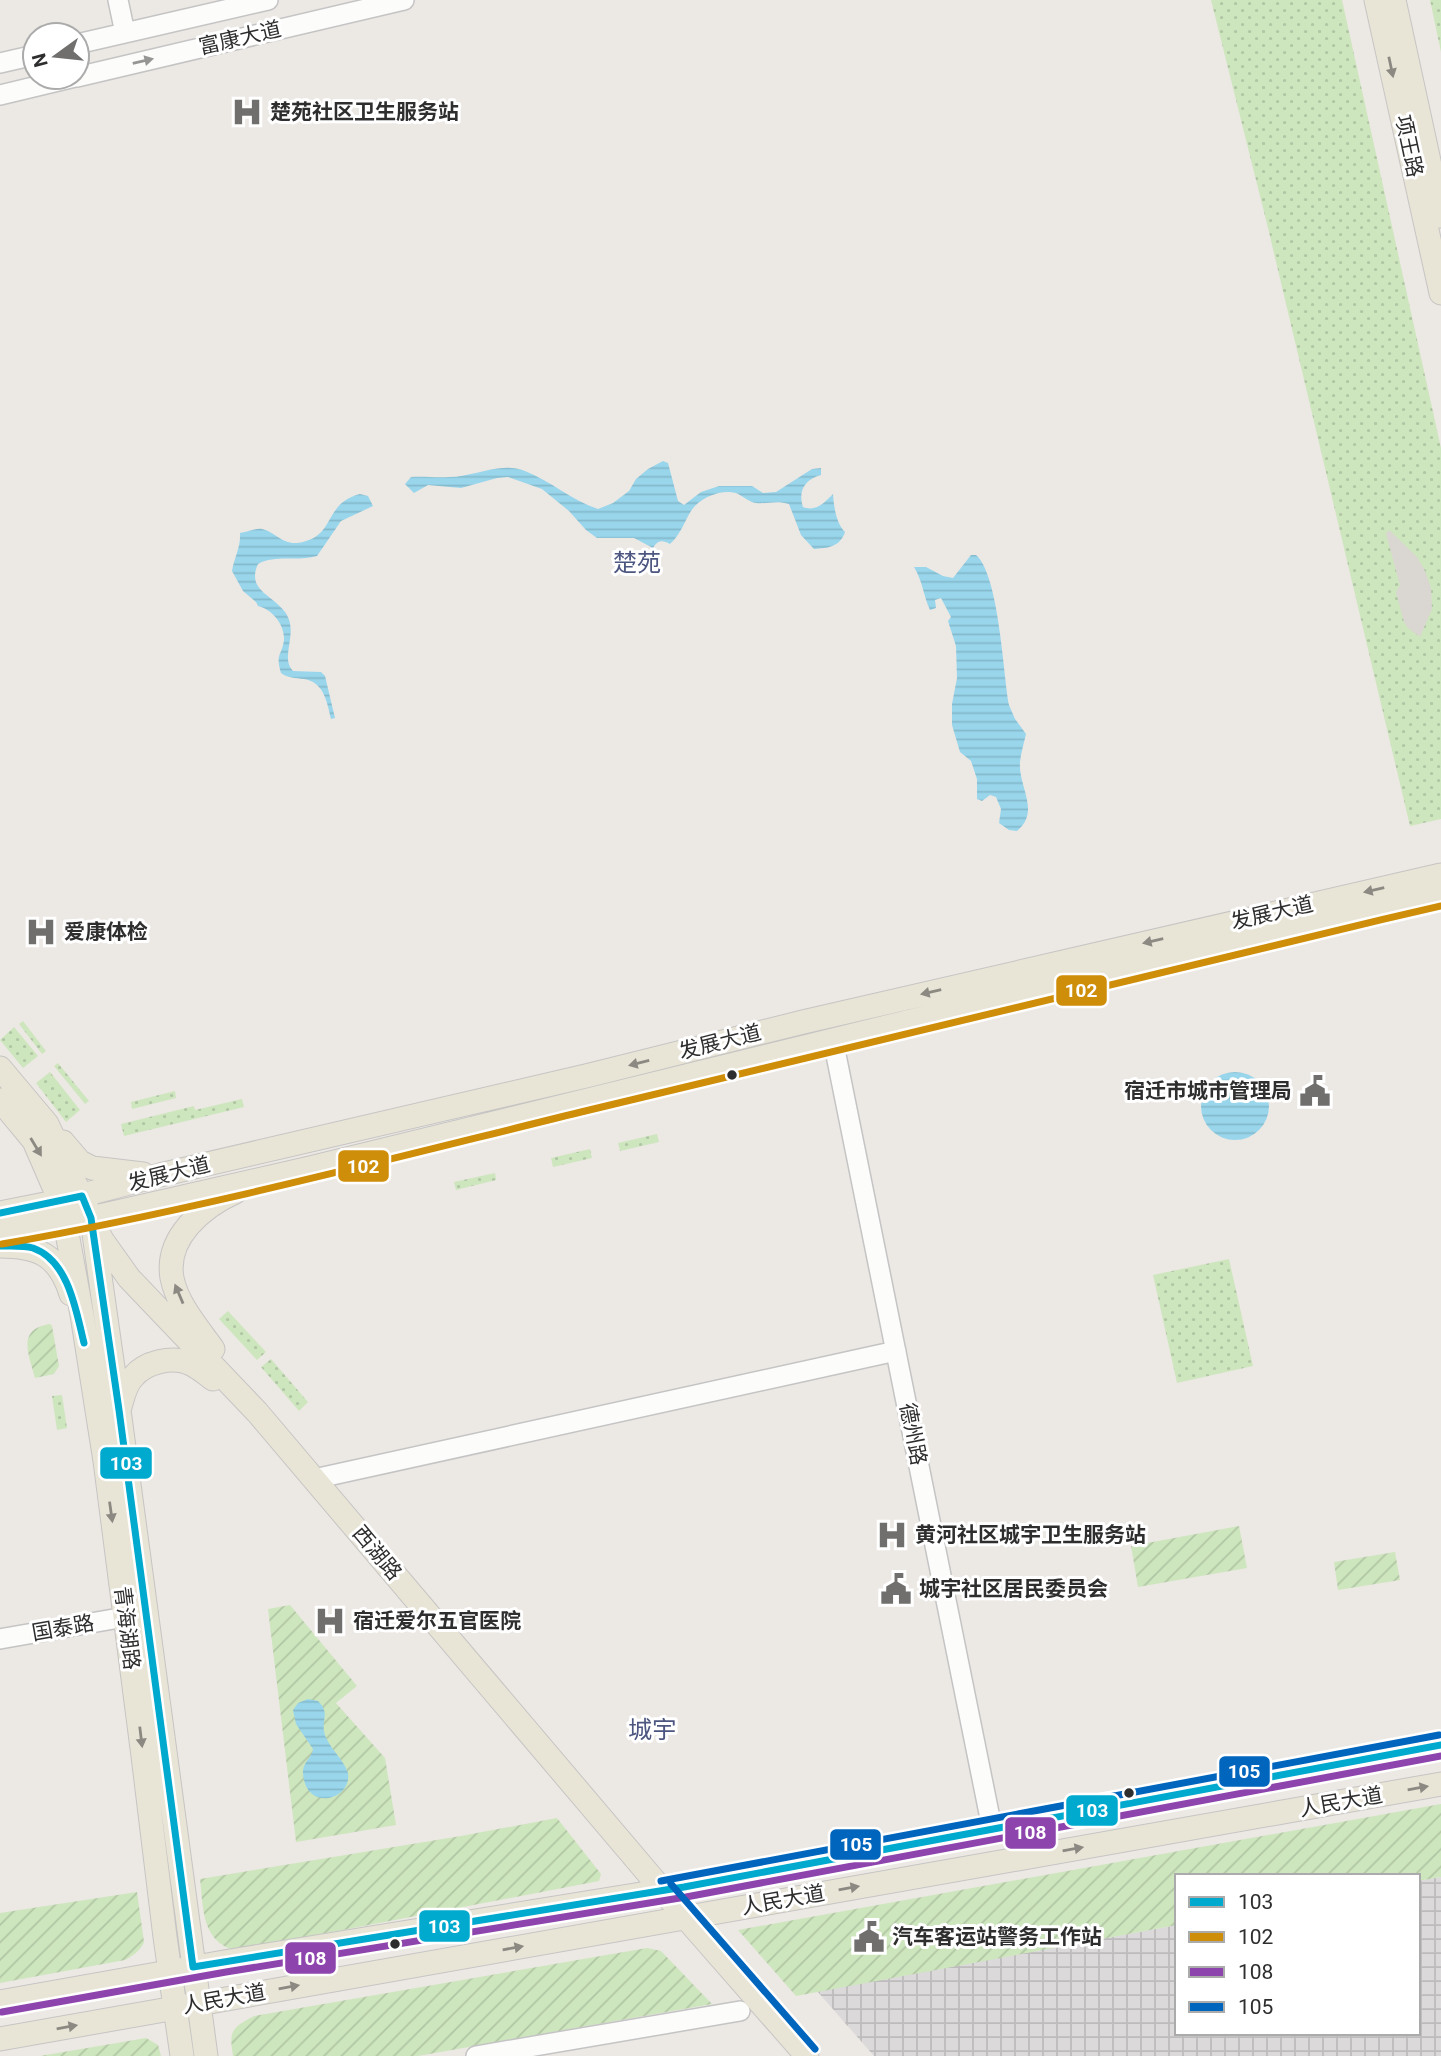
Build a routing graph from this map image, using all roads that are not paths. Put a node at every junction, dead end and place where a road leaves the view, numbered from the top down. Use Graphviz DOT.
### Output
graph roads {
  1 [pos="118,0"];
  2 [pos="127,0"];
  3 [pos="268,0"];
  4 [pos="404,0"];
  5 [pos="1376,0"];
  6 [pos="1394,0"];
  7 [pos="129,32"];
  8 [pos="91,41"];
  9 [pos="21,58"];
  10 [pos="0,63"];
  11 [pos="91,73"];
  12 [pos="21,90"];
  13 [pos="0,95"];
  14 [pos="1441,216"];
  15 [pos="1441,293"];
  16 [pos="1441,875"];
  17 [pos="1441,895"];
  18 [pos="833,1040"];
  19 [pos="0,1068"];
  20 [pos="0,1100"];
  21 [pos="47,1124"];
  22 [pos="310,1168"];
  23 [pos="160,1175"];
  24 [pos="69,1206"];
  25 [pos="0,1213"];
  26 [pos="91,1217"];
  27 [pos="0,1234"];
  28 [pos="0,1246"];
  29 [pos="896,1351"];
  30 [pos="91,1372"];
  31 [pos="119,1410"];
  32 [pos="257,1412"];
  33 [pos="314,1479"];
  34 [pos="125,1617"];
  35 [pos="0,1639"];
  36 [pos="1441,1745"];
  37 [pos="1441,1784"];
  38 [pos="992,1828"];
  39 [pos="773,1871"];
  40 [pos="663,1891"];
  41 [pos="779,1901"];
  42 [pos="573,1905"];
  43 [pos="686,1918"];
  44 [pos="577,1937"];
  45 [pos="192,1967"];
  46 [pos="169,1972"];
  47 [pos="0,2002"];
  48 [pos="198,2003"];
  49 [pos="175,2008"];
  50 [pos="740,2011"];
  51 [pos="0,2039"];
  52 [pos="182,2056"];
  53 [pos="206,2056"];
  54 [pos="476,2056"];
  55 [pos="807,2056"];
  1 -- 7 [label="street"];
  2 -- 7 [label="street"];
  3 -- 7 [label="street, 富康大道"];
  11 -- 4 [label="street, 富康大道, one-way"];
  5 -- 15 [label="main road, 项王路, one-way"];
  6 -- 14 [label="main road, 项王路"];
  7 -- 8 [label="street, 富康大道"];
  9 -- 10 [label="street"];
  12 -- 13 [label="street, 富康大道"];
  16 -- 23 [label="main road, 发展大道, one-way"];
  17 -- 18 [label="main road, 发展大道"];
  18 -- 22 [label="main road, 发展大道"];
  18 -- 29 [label="street, 德州路"];
  19 -- 21 [label="main road"];
  20 -- 24 [label="main road, one-way"];
  21 -- 23 [label="main road"];
  21 -- 24 [label="main road"];
  22 -- 26 [label="main road, 发展大道"];
  32 -- 22 [label="main road, one-way"];
  23 -- 24 [label="main road, 发展大道"];
  24 -- 25 [label="main road, 发展大道"];
  24 -- 26 [label="main road, 发展大道"];
  24 -- 27 [label="main road, 发展大道"];
  24 -- 30 [label="main road, 青海湖路"];
  26 -- 31 [label="main road, 青海湖路"];
  26 -- 32 [label="main road, 西湖路"];
  28 -- 30 [label="main road"];
  29 -- 33 [label="street"];
  29 -- 38 [label="street, 德州路"];
  30 -- 34 [label="main road, 青海湖路, one-way"];
  31 -- 32 [label="main road"];
  31 -- 45 [label="main road, 青海湖路"];
  32 -- 33 [label="main road, 西湖路"];
  33 -- 40 [label="main road, 西湖路"];
  34 -- 35 [label="street, 国泰路"];
  34 -- 46 [label="main road, 青海湖路, one-way"];
  36 -- 38 [label="main road, 人民大道"];
  41 -- 37 [label="main road, 人民大道, one-way"];
  38 -- 39 [label="main road, 人民大道"];
  39 -- 40 [label="main road, 人民大道"];
  39 -- 41 [label="main road"];
  40 -- 42 [label="main road, 人民大道"];
  40 -- 43 [label="main road, 西湖路"];
  41 -- 43 [label="main road, 人民大道"];
  42 -- 44 [label="main road"];
  42 -- 45 [label="main road, 人民大道"];
  43 -- 44 [label="main road, 人民大道"];
  43 -- 55 [label="main road, 西湖路"];
  48 -- 44 [label="main road, 人民大道, one-way"];
  45 -- 46 [label="main road, 人民大道"];
  45 -- 48 [label="main road, 青海湖路"];
  46 -- 47 [label="main road, 人民大道"];
  46 -- 49 [label="main road, 青海湖路"];
  48 -- 49 [label="main road, 人民大道"];
  48 -- 53 [label="main road, 青海湖路"];
  51 -- 49 [label="main road, 人民大道, one-way"];
  49 -- 52 [label="main road, 青海湖路"];
  50 -- 54 [label="street"];
}
